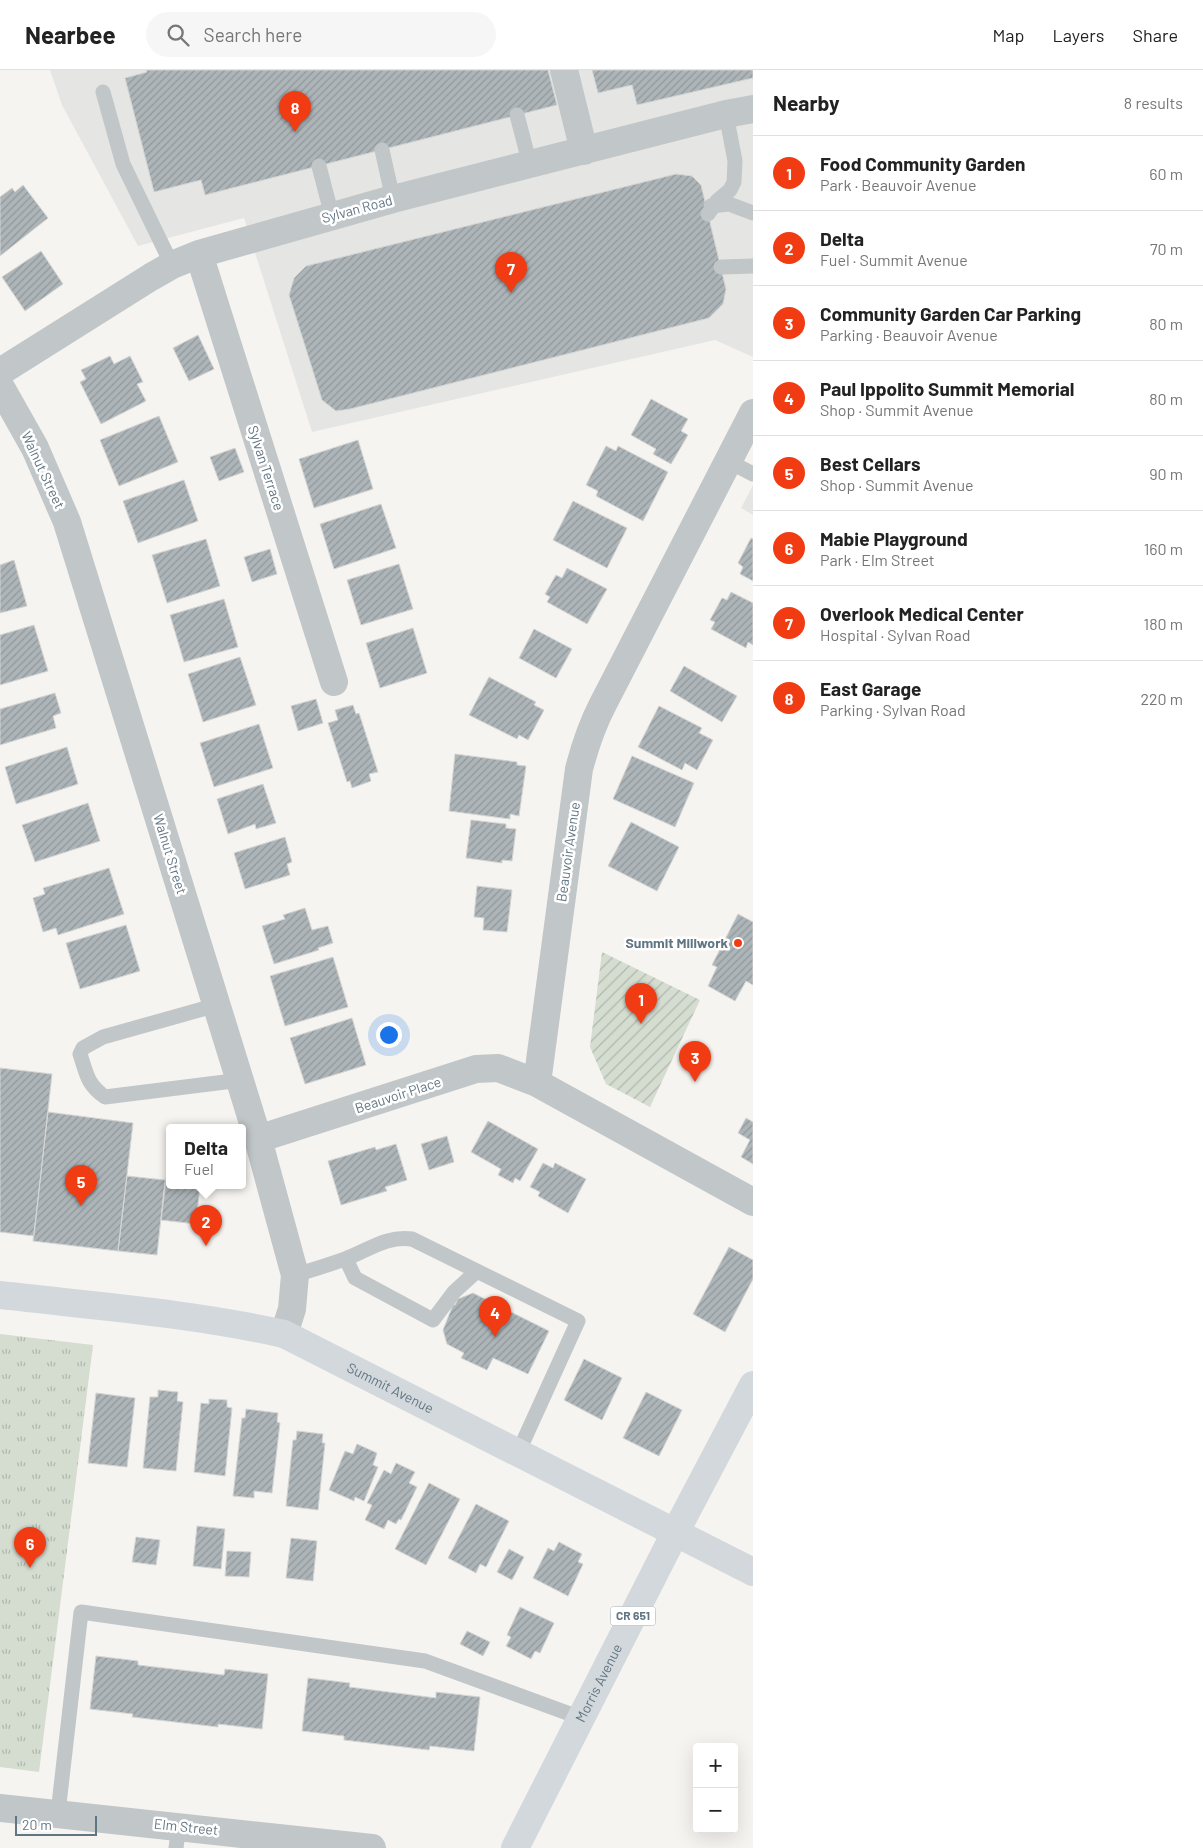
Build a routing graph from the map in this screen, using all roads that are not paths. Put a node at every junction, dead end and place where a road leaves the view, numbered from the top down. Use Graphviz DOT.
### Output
graph roads {
  1 [pos="564,70"];
  2 [pos="103,92"];
  3 [pos="743,112"];
  4 [pos="517,115"];
  5 [pos="382,150"];
  6 [pos="584,151"];
  7 [pos="530,165"];
  8 [pos="319,166"];
  9 [pos="393,199"];
  10 [pos="753,213"];
  11 [pos="332,216"];
  12 [pos="199,254"];
  13 [pos="172,265"];
  14 [pos="753,266"];
  15 [pos="721,267"];
  16 [pos="0,372"];
  17 [pos="0,386"];
  18 [pos="751,423"];
  19 [pos="728,461"];
  20 [pos="753,474"];
  21 [pos="334,682"];
  22 [pos="217,1006"];
  23 [pos="241,1080"];
  24 [pos="537,1083"];
  25 [pos="258,1138"];
  26 [pos="753,1202"];
  27 [pos="346,1259"];
  28 [pos="477,1271"];
  29 [pos="296,1275"];
  30 [pos="0,1295"];
  31 [pos="284,1334"];
  32 [pos="753,1385"];
  33 [pos="518,1453"];
  34 [pos="675,1534"];
  35 [pos="753,1572"];
  36 [pos="581,1718"];
  37 [pos="0,1808"];
  38 [pos="58,1813"];
  39 [pos="177,1837"];
  40 [pos="372,1848"];
  41 [pos="515,1848"];
  1 -- 6 [label="street"];
  2 -- 13 [label="lane"];
  3 -- 6 [label="street, Sylvan Road"];
  3 -- 10 [label="lane"];
  4 -- 7 [label="lane"];
  5 -- 9 [label="lane"];
  6 -- 7 [label="street, Sylvan Road"];
  7 -- 9 [label="street, Sylvan Road"];
  8 -- 11 [label="lane"];
  9 -- 11 [label="street, Sylvan Road"];
  11 -- 12 [label="street, Sylvan Road"];
  12 -- 13 [label="street, Sylvan Road"];
  12 -- 21 [label="street, Sylvan Terrace"];
  13 -- 16 [label="street, Sylvan Road"];
  14 -- 15 [label="lane"];
  17 -- 22 [label="street, Walnut Street"];
  18 -- 19 [label="street, Beauvoir Avenue"];
  19 -- 20 [label="lane"];
  19 -- 24 [label="street, Beauvoir Avenue"];
  22 -- 23 [label="street, Walnut Street"];
  22 -- 23 [label="lane"];
  23 -- 25 [label="street, Walnut Street"];
  24 -- 25 [label="street, Beauvoir Place"];
  24 -- 26 [label="street"];
  25 -- 29 [label="street, Walnut Street"];
  27 -- 28 [label="lane"];
  27 -- 28 [label="lane"];
  27 -- 29 [label="lane"];
  28 -- 33 [label="lane"];
  29 -- 31 [label="street, Walnut Street"];
  30 -- 31 [label="street, Summit Avenue"];
  31 -- 33 [label="street, Summit Avenue"];
  32 -- 34 [label="street, Morris Avenue / CR 651"];
  33 -- 34 [label="street, Summit Avenue"];
  34 -- 35 [label="street, Summit Avenue"];
  34 -- 36 [label="street, Morris Avenue / CR 651"];
  36 -- 38 [label="lane"];
  36 -- 41 [label="street, Morris Avenue / CR 651"];
  37 -- 38 [label="street, Elm Street"];
  38 -- 39 [label="street, Elm Street"];
  39 -- 40 [label="street, Elm Street"];
}
